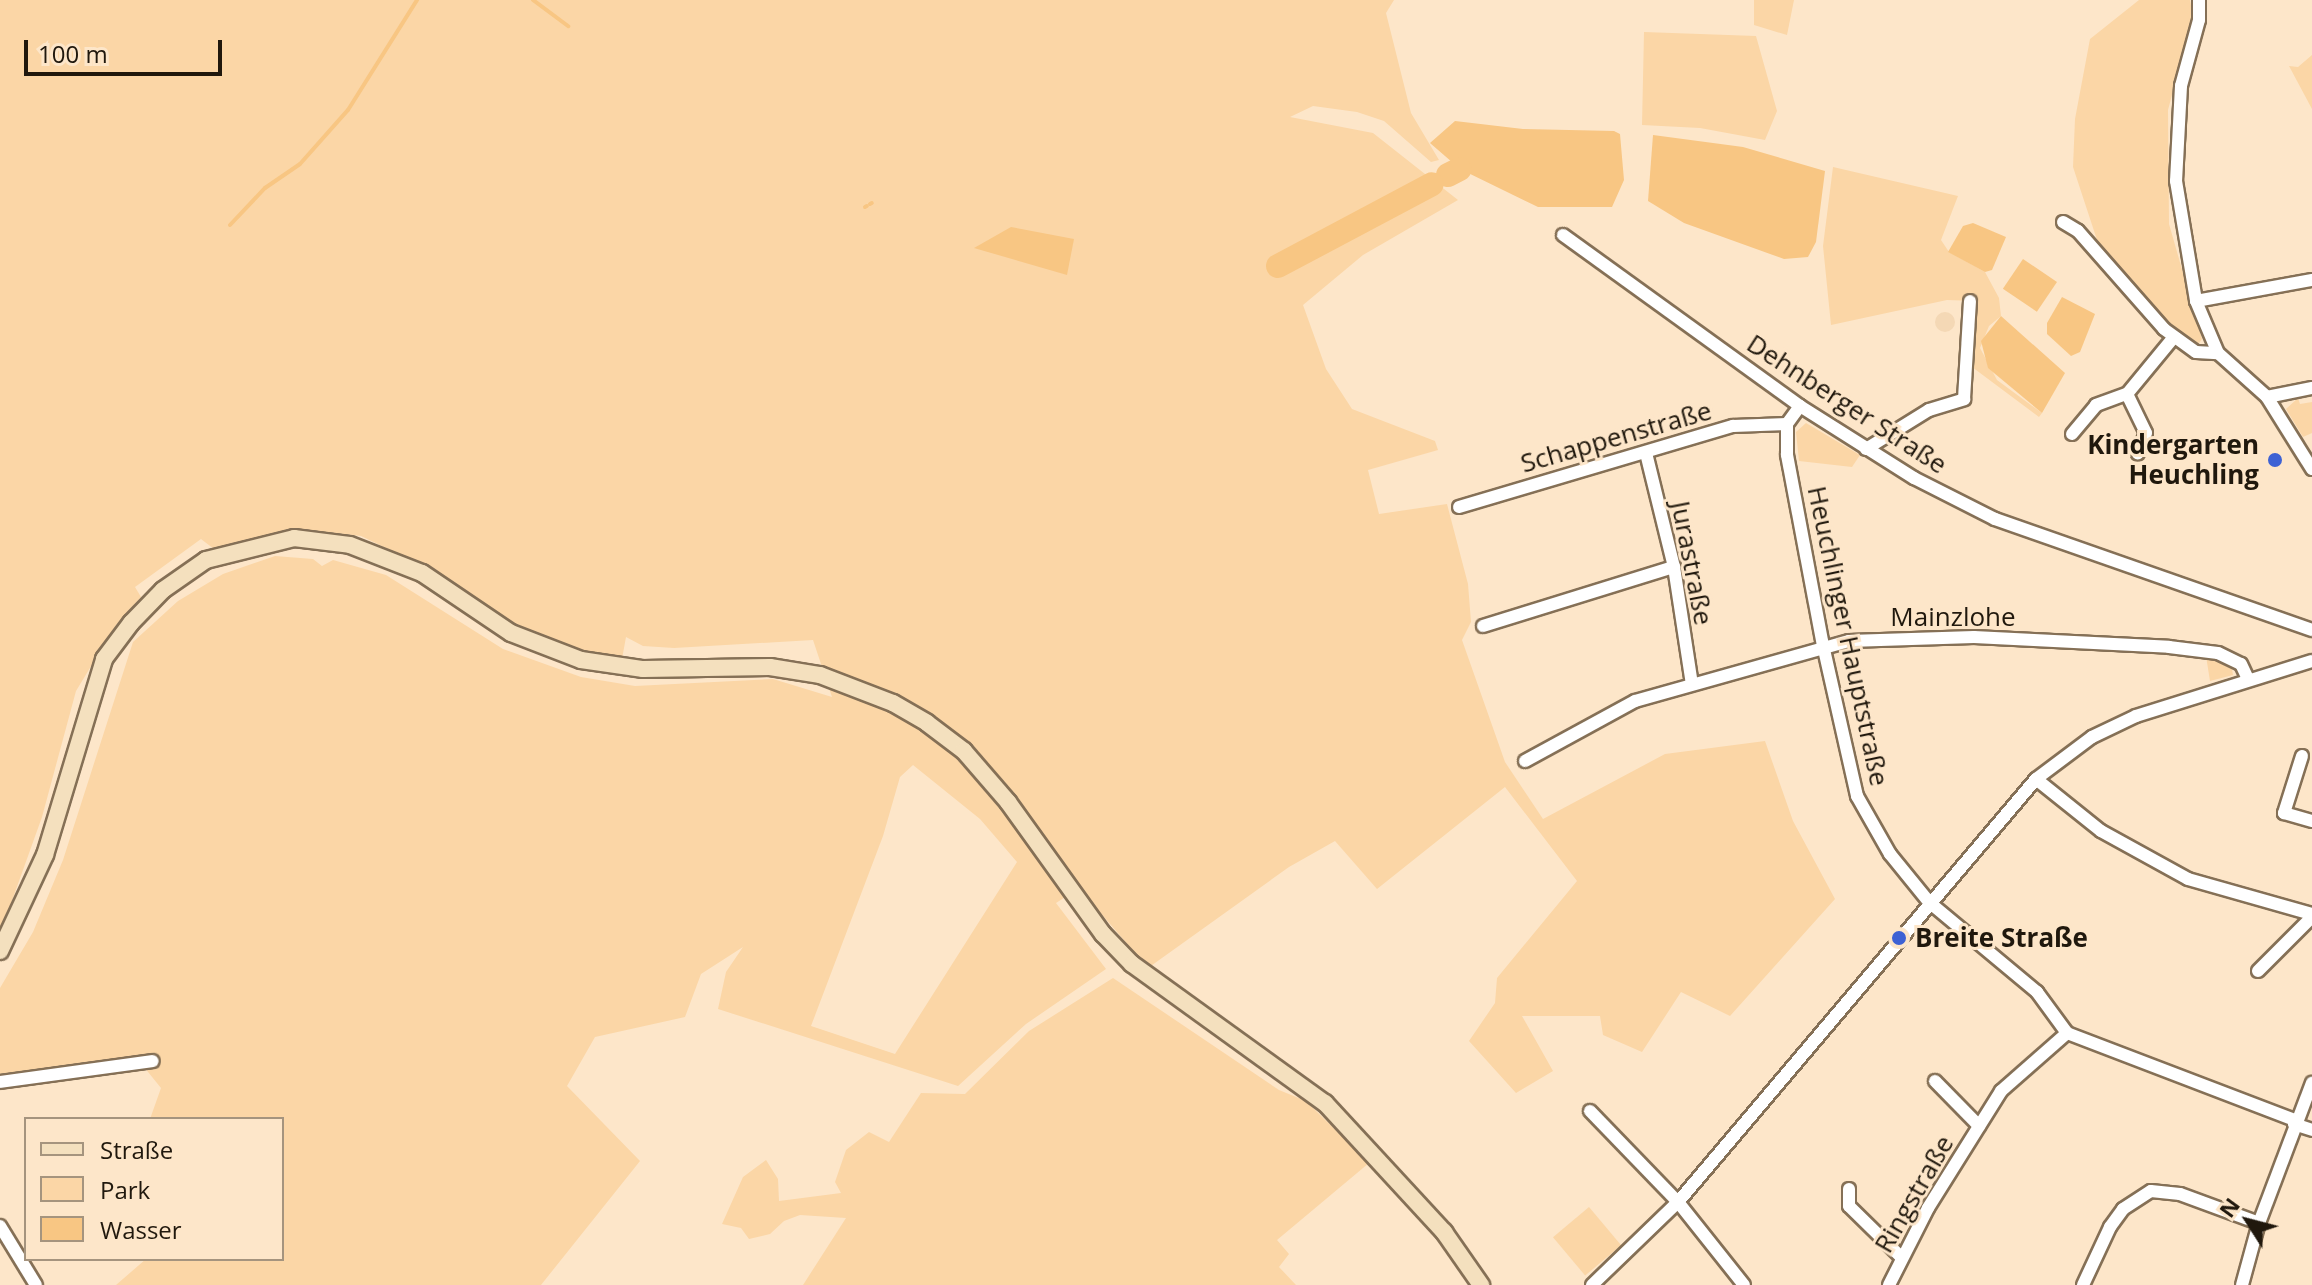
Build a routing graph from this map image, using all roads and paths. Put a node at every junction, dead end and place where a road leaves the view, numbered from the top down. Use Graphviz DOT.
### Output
graph roads {
  1 [pos="2199,0"];
  2 [pos="2063,222"];
  3 [pos="1563,235"];
  4 [pos="2312,280"];
  5 [pos="1970,301"];
  6 [pos="2196,301"];
  7 [pos="2174,337"];
  8 [pos="2218,353"];
  9 [pos="2312,388"];
  10 [pos="2127,394"];
  11 [pos="2267,397"];
  12 [pos="1800,406"];
  13 [pos="1787,424"];
  14 [pos="2072,434"];
  15 [pos="1866,449"];
  16 [pos="1646,453"];
  17 [pos="2138,453"];
  18 [pos="2312,469"];
  19 [pos="1459,507"];
  20 [pos="1674,567"];
  21 [pos="1483,626"];
  22 [pos="2312,630"];
  23 [pos="1823,645"];
  24 [pos="2312,661"];
  25 [pos="2248,679"];
  26 [pos="1692,684"];
  27 [pos="2302,756"];
  28 [pos="1525,761"];
  29 [pos="2036,779"];
  30 [pos="2312,821"];
  31 [pos="1929,902"];
  32 [pos="2312,916"];
  33 [pos="0,951"];
  34 [pos="2258,971"];
  35 [pos="2067,1033"];
  36 [pos="153,1061"];
  37 [pos="1935,1081"];
  38 [pos="0,1082"];
  39 [pos="2312,1083"];
  40 [pos="1590,1111"];
  41 [pos="2294,1122"];
  42 [pos="1979,1126"];
  43 [pos="2312,1130"];
  44 [pos="1849,1189"];
  45 [pos="1678,1202"];
  46 [pos="2259,1223"];
  47 [pos="0,1226"];
  48 [pos="24,1242"];
  49 [pos="14,1248"];
  50 [pos="1900,1256"];
  51 [pos="1596,1283"];
  52 [pos="36,1285"];
  53 [pos="1481,1285"];
  54 [pos="1744,1285"];
  55 [pos="1889,1285"];
  56 [pos="2083,1285"];
  57 [pos="2242,1285"];
  1 -- 6 [label="street"];
  2 -- 7 [label="street"];
  3 -- 12 [label="street, Dehnberger Straße"];
  4 -- 6 [label="street"];
  5 -- 15 [label="street"];
  6 -- 8 [label="street"];
  7 -- 8 [label="street"];
  7 -- 10 [label="street"];
  8 -- 11 [label="street"];
  9 -- 11 [label="street"];
  10 -- 14 [label="street"];
  10 -- 17 [label="street"];
  11 -- 18 [label="street"];
  12 -- 13 [label="street"];
  12 -- 15 [label="street, Dehnberger Straße"];
  13 -- 16 [label="street, Schappenstraße"];
  13 -- 23 [label="street, Heuchlinger Hauptstraße"];
  15 -- 22 [label="street, Dehnberger Straße"];
  16 -- 19 [label="street, Schappenstraße"];
  16 -- 20 [label="street, Jurastraße"];
  20 -- 21 [label="street"];
  20 -- 26 [label="street, Jurastraße"];
  23 -- 25 [label="street, Mainzlohe"];
  23 -- 26 [label="street, Mainzlohe"];
  23 -- 31 [label="street, Heuchlinger Hauptstraße"];
  24 -- 25 [label="street"];
  25 -- 29 [label="street"];
  26 -- 28 [label="street, Mainzlohe"];
  27 -- 30 [label="street"];
  29 -- 31 [label="street"];
  29 -- 32 [label="street"];
  31 -- 35 [label="street, Heuchlinger Hauptstraße"];
  31 -- 45 [label="street"];
  32 -- 34 [label="street"];
  33 -- 53 [label="street"];
  35 -- 41 [label="street"];
  35 -- 42 [label="street, Ringstraße"];
  36 -- 38 [label="street"];
  37 -- 42 [label="street, Ringstraße"];
  39 -- 41 [label="street"];
  40 -- 45 [label="street"];
  41 -- 43 [label="street"];
  41 -- 46 [label="street"];
  42 -- 50 [label="street, Ringstraße"];
  44 -- 50 [label="street"];
  45 -- 51 [label="street"];
  45 -- 54 [label="street"];
  46 -- 56 [label="street"];
  46 -- 57 [label="street"];
  47 -- 49 [label="street"];
  48 -- 49 [label="street"];
  49 -- 52 [label="street"];
  50 -- 55 [label="street, Ringstraße"];
}
